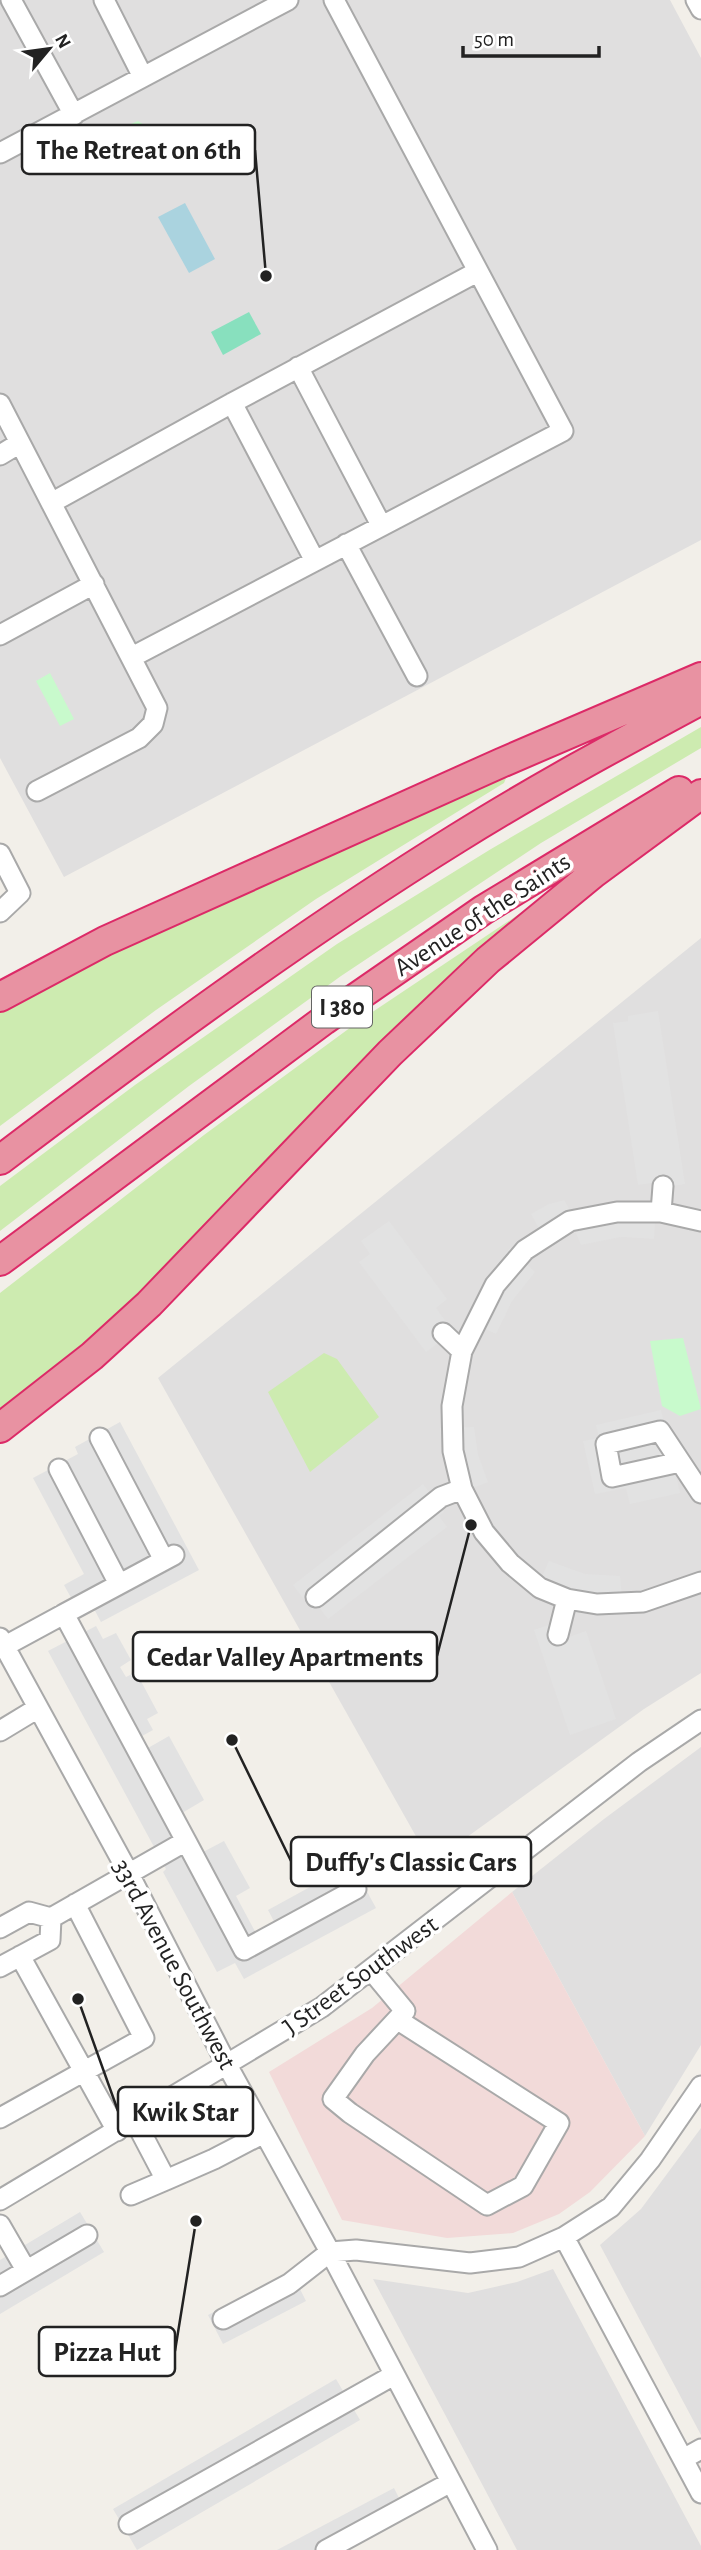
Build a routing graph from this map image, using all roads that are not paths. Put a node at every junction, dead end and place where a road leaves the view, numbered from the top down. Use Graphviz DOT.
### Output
graph roads {
  1 [pos="11,0"];
  2 [pos="104,0"];
  3 [pos="288,0"];
  4 [pos="334,0"];
  5 [pos="696,0"];
  6 [pos="701,9"];
  7 [pos="143,77"];
  8 [pos="74,115"];
  9 [pos="0,153"];
  10 [pos="477,272"];
  11 [pos="298,367"];
  12 [pos="232,403"];
  13 [pos="0,404"];
  14 [pos="20,443"];
  15 [pos="0,454"];
  16 [pos="51,503"];
  17 [pos="381,525"];
  18 [pos="346,544"];
  19 [pos="315,561"];
  20 [pos="94,584"];
  21 [pos="0,635"];
  22 [pos="132,657"];
  23 [pos="417,676"];
  24 [pos="701,677"];
  25 [pos="701,700"];
  26 [pos="701,778"];
  27 [pos="37,791"];
  28 [pos="701,794"];
  29 [pos="0,854"];
  30 [pos="0,912"];
  31 [pos="0,997"];
  32 [pos="0,1160"];
  33 [pos="663,1186"];
  34 [pos="661,1212"];
  35 [pos="701,1221"];
  36 [pos="0,1261"];
  37 [pos="443,1334"];
  38 [pos="461,1351"];
  39 [pos="0,1428"];
  40 [pos="100,1438"];
  41 [pos="680,1462"];
  42 [pos="59,1469"];
  43 [pos="462,1489"];
  44 [pos="701,1493"];
  45 [pos="701,1582"];
  46 [pos="119,1584"];
  47 [pos="316,1597"];
  48 [pos="567,1599"];
  49 [pos="64,1614"];
  50 [pos="558,1635"];
  51 [pos="2,1642"];
  52 [pos="38,1709"];
  53 [pos="701,1720"];
  54 [pos="0,1731"];
  55 [pos="186,1841"];
  56 [pos="128,1872"];
  57 [pos="356,1889"];
  58 [pos="75,1904"];
  59 [pos="51,1918"];
  60 [pos="0,1928"];
  61 [pos="20,1956"];
  62 [pos="0,1967"];
  63 [pos="372,1971"];
  64 [pos="398,2020"];
  65 [pos="227,2065"];
  66 [pos="83,2070"];
  67 [pos="701,2085"];
  68 [pos="0,2118"];
  69 [pos="135,2121"];
  70 [pos="117,2132"];
  71 [pos="264,2133"];
  72 [pos="166,2180"];
  73 [pos="131,2196"];
  74 [pos="0,2200"];
  75 [pos="0,2225"];
  76 [pos="87,2235"];
  77 [pos="564,2237"];
  78 [pos="330,2252"];
  79 [pos="26,2270"];
  80 [pos="0,2286"];
  81 [pos="223,2319"];
  82 [pos="394,2375"];
  83 [pos="701,2449"];
  84 [pos="682,2459"];
  85 [pos="451,2483"];
  86 [pos="701,2493"];
  87 [pos="129,2524"];
  88 [pos="326,2550"];
  89 [pos="487,2550"];
  1 -- 8 [label="street"];
  2 -- 7 [label="street"];
  3 -- 7 [label="street"];
  4 -- 10 [label="street"];
  5 -- 6 [label="street"];
  7 -- 8 [label="street"];
  8 -- 9 [label="street"];
  10 -- 11 [label="street"];
  10 -- 17 [label="street"];
  11 -- 12 [label="street"];
  11 -- 17 [label="street"];
  12 -- 16 [label="street"];
  12 -- 19 [label="street"];
  13 -- 14 [label="street"];
  14 -- 15 [label="street"];
  14 -- 16 [label="street"];
  16 -- 20 [label="street"];
  17 -- 18 [label="street"];
  18 -- 19 [label="street"];
  18 -- 23 [label="street"];
  19 -- 22 [label="street"];
  20 -- 21 [label="street"];
  20 -- 22 [label="street"];
  22 -- 27 [label="street"];
  24 -- 31 [label="highway"];
  25 -- 32 [label="highway"];
  26 -- 36 [label="highway, Avenue of the Saints / I 380"];
  28 -- 39 [label="highway"];
  29 -- 30 [label="street"];
  33 -- 34 [label="street"];
  34 -- 35 [label="street"];
  34 -- 38 [label="street"];
  37 -- 38 [label="street"];
  38 -- 43 [label="street"];
  40 -- 46 [label="street"];
  41 -- 44 [label="street"];
  42 -- 46 [label="street"];
  43 -- 47 [label="street"];
  43 -- 48 [label="street"];
  45 -- 48 [label="street"];
  46 -- 49 [label="street"];
  48 -- 50 [label="street"];
  49 -- 51 [label="street"];
  49 -- 55 [label="street"];
  51 -- 52 [label="street, 33rd Avenue Southwest"];
  52 -- 54 [label="street"];
  52 -- 56 [label="street, 33rd Avenue Southwest"];
  53 -- 63 [label="street, J Street Southwest"];
  55 -- 56 [label="street"];
  55 -- 57 [label="street"];
  56 -- 58 [label="street"];
  56 -- 65 [label="street, 33rd Avenue Southwest"];
  58 -- 59 [label="street"];
  58 -- 66 [label="street"];
  59 -- 60 [label="street"];
  59 -- 61 [label="street"];
  61 -- 62 [label="street"];
  61 -- 66 [label="street"];
  63 -- 64 [label="street"];
  63 -- 65 [label="street, J Street Southwest"];
  64 -- 64 [label="street"];
  65 -- 69 [label="street, J Street Southwest"];
  65 -- 71 [label="street, 33rd Avenue Southwest"];
  66 -- 68 [label="street"];
  66 -- 70 [label="street"];
  67 -- 77 [label="street"];
  69 -- 70 [label="street, J Street Southwest"];
  69 -- 72 [label="street"];
  70 -- 74 [label="street, J Street Southwest"];
  71 -- 72 [label="street"];
  71 -- 78 [label="street, 33rd Avenue Southwest"];
  72 -- 73 [label="street"];
  75 -- 79 [label="street"];
  76 -- 79 [label="street"];
  77 -- 78 [label="street"];
  77 -- 84 [label="street"];
  78 -- 81 [label="street"];
  78 -- 82 [label="street, 33rd Avenue Southwest"];
  79 -- 80 [label="street"];
  82 -- 85 [label="street, 33rd Avenue Southwest"];
  82 -- 87 [label="street"];
  83 -- 84 [label="street"];
  84 -- 86 [label="street"];
  85 -- 88 [label="street"];
  85 -- 89 [label="street, 33rd Avenue Southwest"];
}
